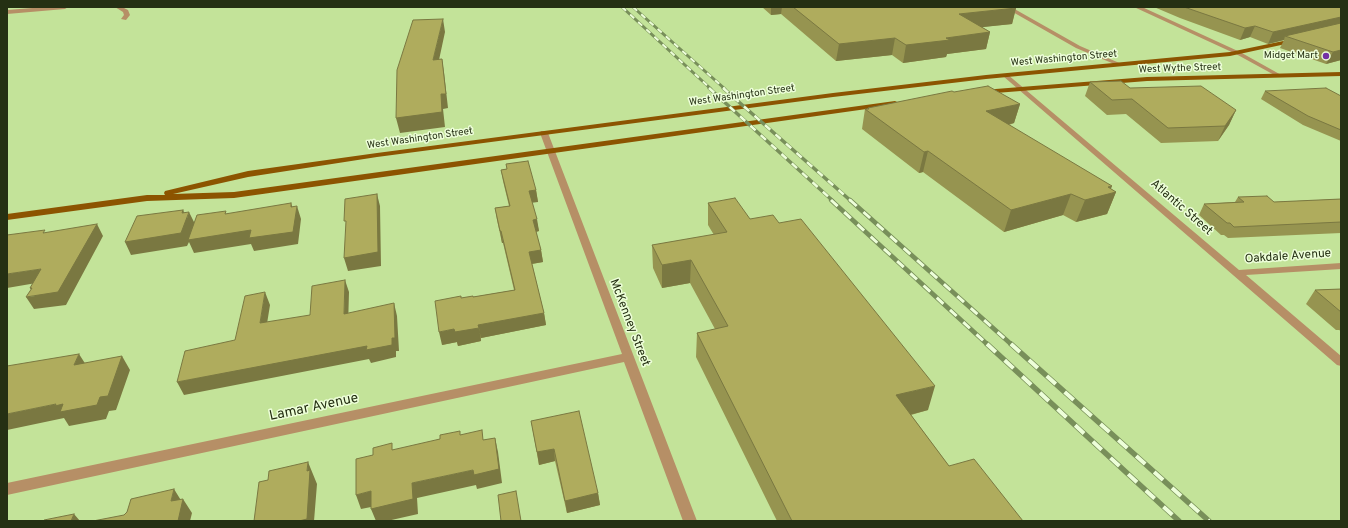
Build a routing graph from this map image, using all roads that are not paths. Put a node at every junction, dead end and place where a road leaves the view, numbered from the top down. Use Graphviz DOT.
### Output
graph roads {
  1 [pos="64,7"];
  2 [pos="118,7"];
  3 [pos="1007,7"];
  4 [pos="1137,7"];
  5 [pos="7,12"];
  6 [pos="124,19"];
  7 [pos="1298,40"];
  8 [pos="1238,53"];
  9 [pos="1121,65"];
  10 [pos="1341,74"];
  11 [pos="1005,75"];
  12 [pos="1280,76"];
  13 [pos="1020,88"];
  14 [pos="975,93"];
  15 [pos="907,101"];
  16 [pos="544,133"];
  17 [pos="550,150"];
  18 [pos="147,198"];
  19 [pos="7,216"];
  20 [pos="1341,266"];
  21 [pos="1237,273"];
  22 [pos="629,358"];
  23 [pos="1341,362"];
  24 [pos="7,489"];
  25 [pos="690,521"];
  1 -- 5 [label="street"];
  2 -- 6 [label="street"];
  3 -- 9 [label="street"];
  4 -- 8 [label="street"];
  7 -- 8 [label="main road, West Washington Street"];
  8 -- 9 [label="main road, West Washington Street"];
  8 -- 12 [label="street"];
  9 -- 11 [label="main road, West Washington Street"];
  10 -- 12 [label="main road, West Wythe Street"];
  11 -- 13 [label="street, Atlantic Street"];
  11 -- 16 [label="main road, West Washington Street"];
  12 -- 13 [label="main road, West Wythe Street"];
  13 -- 14 [label="main road"];
  13 -- 21 [label="street, Atlantic Street"];
  15 -- 17 [label="main road, West Washington Street"];
  16 -- 17 [label="street, McKenney Street"];
  16 -- 18 [label="main road, West Washington Street"];
  17 -- 18 [label="main road, West Washington Street"];
  17 -- 22 [label="street, McKenney Street"];
  18 -- 19 [label="main road, West Washington Street"];
  20 -- 21 [label="street, Oakdale Avenue"];
  21 -- 23 [label="street, Atlantic Street"];
  22 -- 24 [label="street, Lamar Avenue"];
  22 -- 25 [label="street, McKenney Street"];
}
